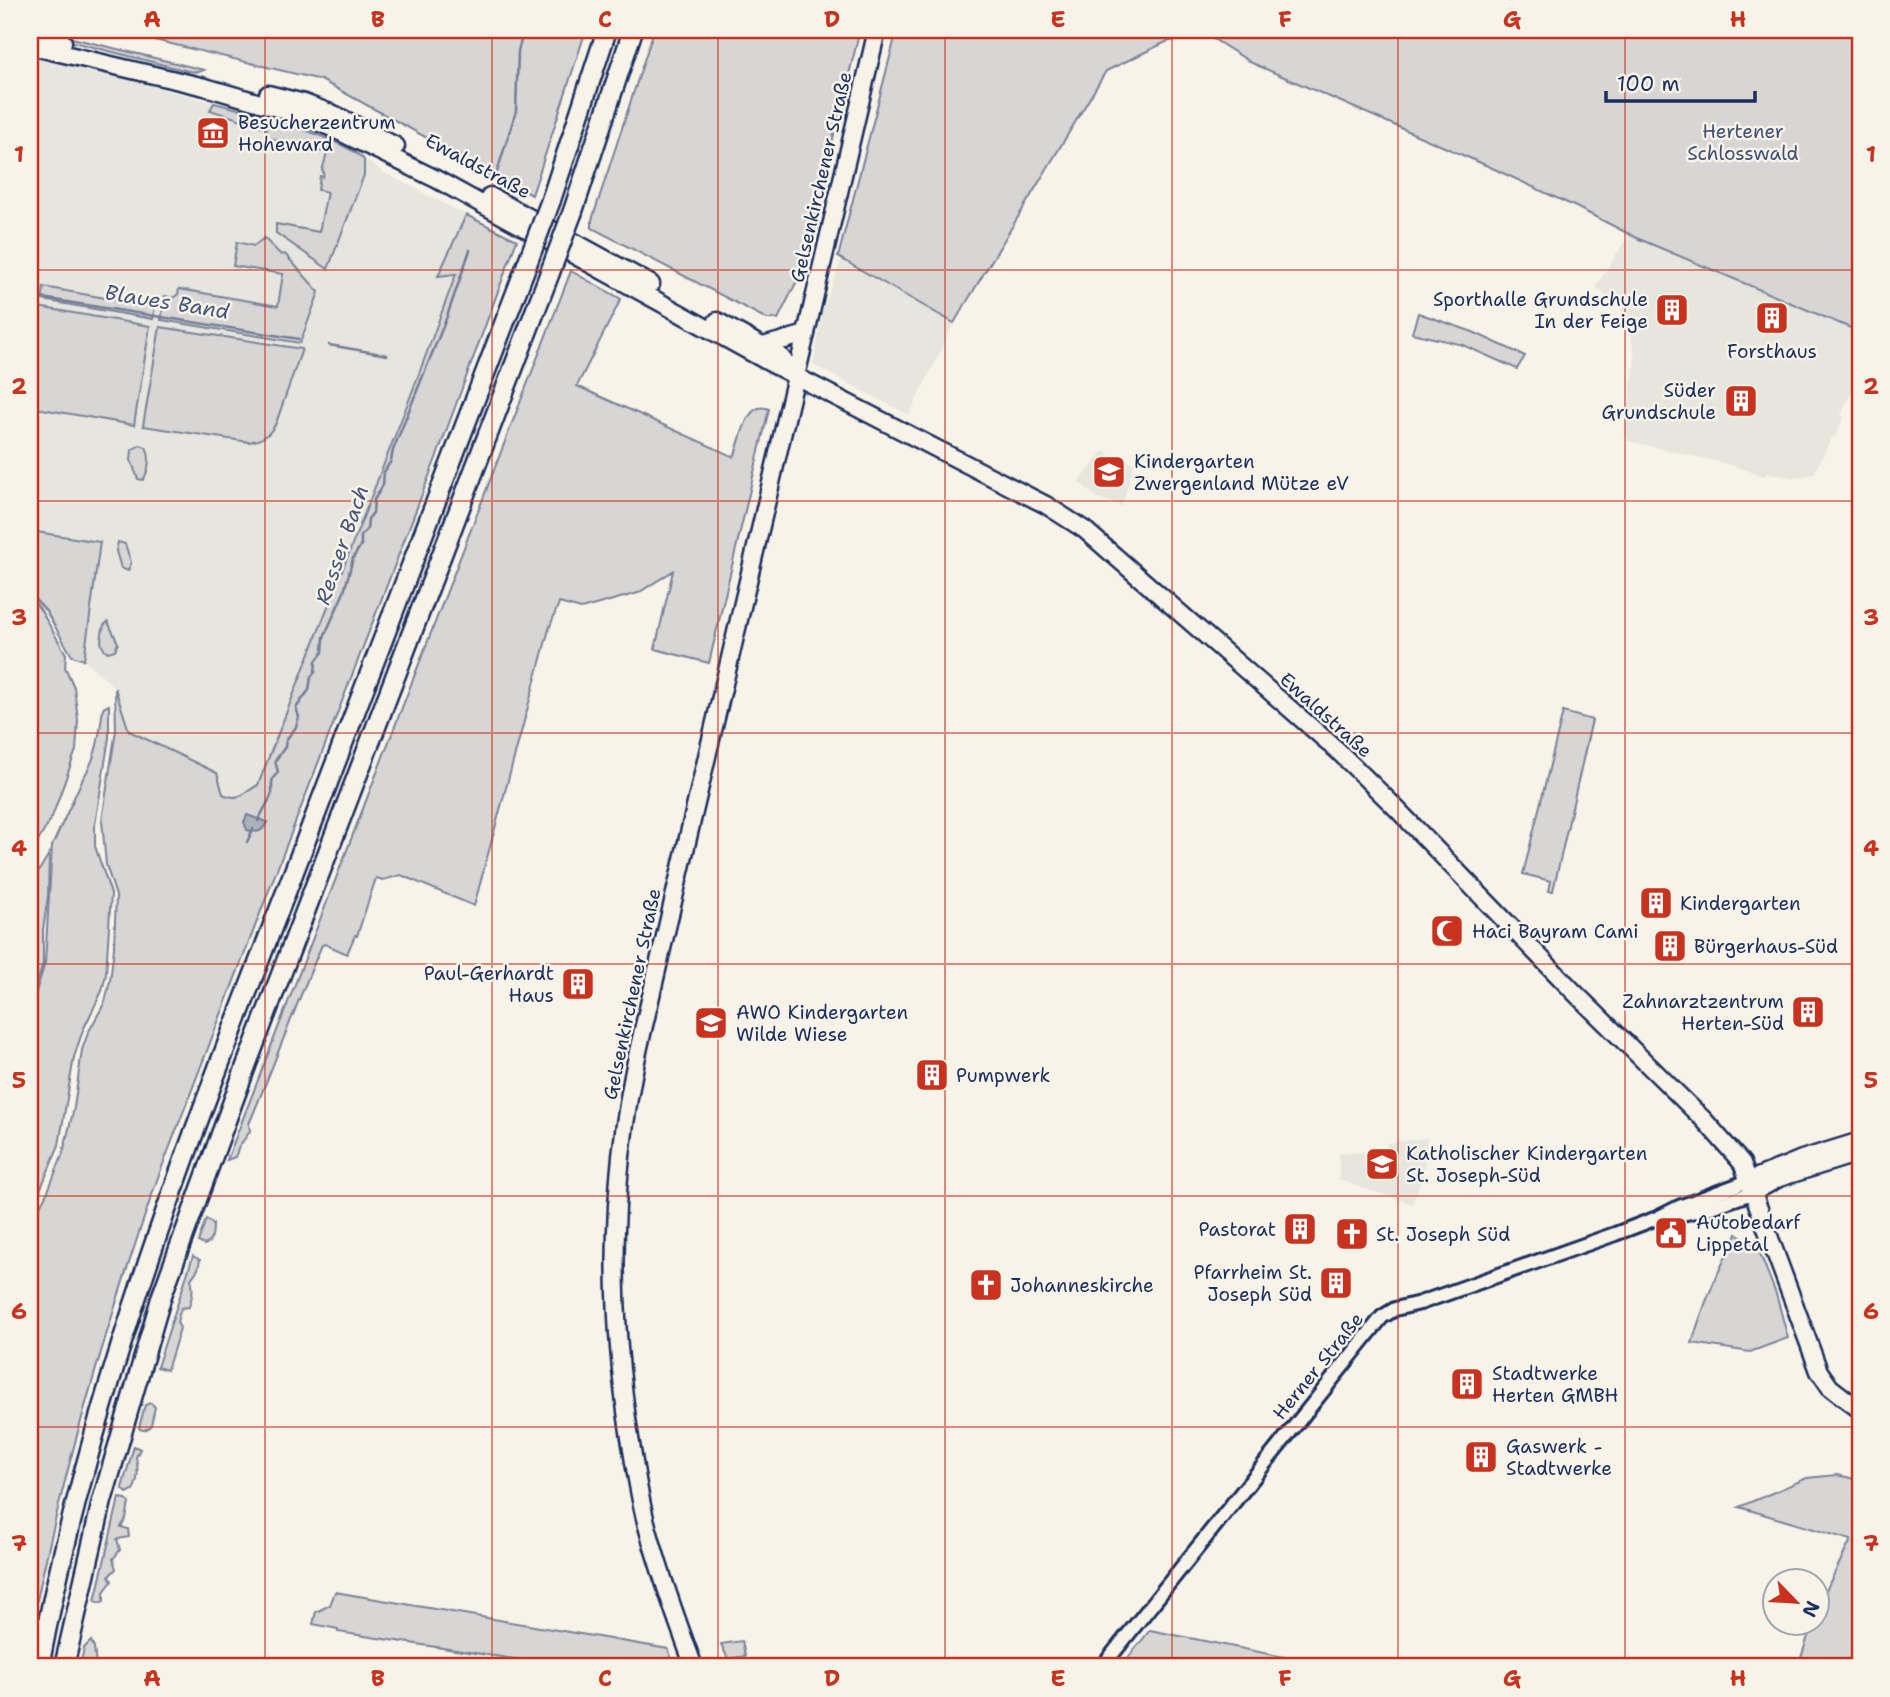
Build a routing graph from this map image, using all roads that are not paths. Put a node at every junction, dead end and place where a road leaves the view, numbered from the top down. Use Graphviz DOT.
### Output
graph roads {
  1 [pos="607,30"];
  2 [pos="633,30"];
  3 [pos="877,30"];
  4 [pos="30,34"];
  5 [pos="30,46"];
  6 [pos="806,334"];
  7 [pos="763,346"];
  8 [pos="797,376"];
  9 [pos="1860,1146"];
  10 [pos="1750,1187"];
  11 [pos="1860,1410"];
  12 [pos="39,1667"];
  13 [pos="64,1667"];
  14 [pos="694,1667"];
  15 [pos="1102,1667"];
  1 -- 12 [label="highway, bridge"];
  2 -- 13 [label="highway, bridge"];
  3 -- 6 [label="main road, Gelsenkirchener Straße"];
  4 -- 7 [label="main road, Ewaldstraße"];
  5 -- 8 [label="main road, Ewaldstraße"];
  6 -- 7 [label="main road"];
  6 -- 8 [label="main road, Gelsenkirchener Straße"];
  7 -- 8 [label="main road, Ewaldstraße"];
  8 -- 10 [label="main road, Ewaldstraße"];
  8 -- 14 [label="main road, Gelsenkirchener Straße"];
  9 -- 10 [label="main road"];
  10 -- 11 [label="main road, Ewaldstraße"];
  10 -- 15 [label="street, Herner Straße"];
}
